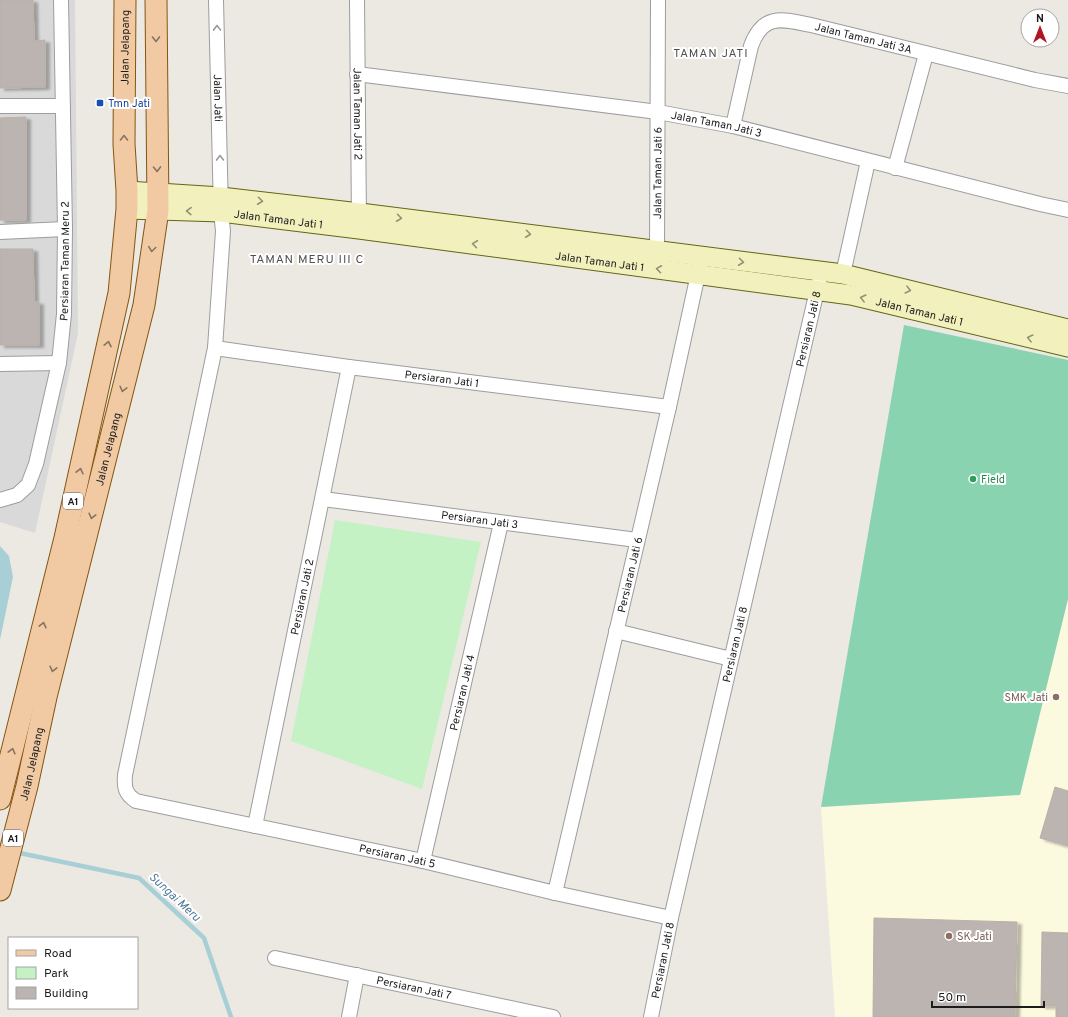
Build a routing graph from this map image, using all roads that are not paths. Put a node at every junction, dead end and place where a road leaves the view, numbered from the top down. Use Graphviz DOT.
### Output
graph roads {
  1 [pos="61,0"];
  2 [pos="125,0"];
  3 [pos="156,0"];
  4 [pos="216,0"];
  5 [pos="357,0"];
  6 [pos="658,0"];
  7 [pos="926,54"];
  8 [pos="357,74"];
  9 [pos="1068,86"];
  10 [pos="0,106"];
  11 [pos="63,106"];
  12 [pos="658,112"];
  13 [pos="732,126"];
  14 [pos="868,161"];
  15 [pos="895,168"];
  16 [pos="127,200"];
  17 [pos="158,201"];
  18 [pos="221,204"];
  19 [pos="1068,210"];
  20 [pos="359,221"];
  21 [pos="65,229"];
  22 [pos="0,232"];
  23 [pos="657,251"];
  24 [pos="700,265"];
  25 [pos="823,272"];
  26 [pos="843,274"];
  27 [pos="816,291"];
  28 [pos="1068,330"];
  29 [pos="1068,347"];
  30 [pos="216,348"];
  31 [pos="59,363"];
  32 [pos="0,364"];
  33 [pos="349,367"];
  34 [pos="669,407"];
  35 [pos="323,499"];
  36 [pos="0,500"];
  37 [pos="501,523"];
  38 [pos="637,540"];
  39 [pos="616,632"];
  40 [pos="731,658"];
  41 [pos="126,792"];
  42 [pos="1,794"];
  43 [pos="254,826"];
  44 [pos="423,862"];
  45 [pos="0,890"];
  46 [pos="555,892"];
  47 [pos="671,918"];
  48 [pos="276,958"];
  49 [pos="357,975"];
  50 [pos="348,1017"];
  51 [pos="553,1017"];
  52 [pos="650,1017"];
  1 -- 11 [label="street, Persiaran Taman Meru 2"];
  16 -- 2 [label="main road, Jalan Jelapang / A1, one-way"];
  3 -- 17 [label="main road, Jalan Jelapang / A1, one-way"];
  18 -- 4 [label="street, Jalan Jati, one-way"];
  5 -- 8 [label="street, Jalan Taman Jati 2"];
  6 -- 12 [label="street, Jalan Taman Jati 6"];
  7 -- 9 [label="street, Jalan Taman Jati 3A"];
  7 -- 13 [label="street, Jalan Taman Jati 3A"];
  7 -- 15 [label="street"];
  8 -- 12 [label="street, Jalan Taman Jati 3"];
  8 -- 20 [label="street, Jalan Taman Jati 2"];
  10 -- 11 [label="street"];
  11 -- 21 [label="street, Persiaran Taman Meru 2"];
  12 -- 13 [label="street, Jalan Taman Jati 3"];
  12 -- 23 [label="street, Jalan Taman Jati 6"];
  13 -- 14 [label="street, Jalan Taman Jati 3"];
  14 -- 15 [label="street, Jalan Taman Jati 3"];
  14 -- 26 [label="street"];
  15 -- 19 [label="street, Jalan Taman Jati 3"];
  16 -- 17 [label="street, Jalan Taman Jati 1"];
  42 -- 16 [label="main road, Jalan Jelapang / A1, one-way"];
  17 -- 18 [label="street, Jalan Taman Jati 1"];
  17 -- 45 [label="main road, Jalan Jelapang / A1, one-way"];
  18 -- 20 [label="street, Jalan Taman Jati 1"];
  18 -- 30 [label="street, Jalan Jati"];
  20 -- 23 [label="street, Jalan Taman Jati 1, one-way"];
  24 -- 20 [label="street, Jalan Taman Jati 1, one-way"];
  21 -- 22 [label="street"];
  21 -- 31 [label="street, Persiaran Taman Meru 2"];
  23 -- 24 [label="street, Jalan Taman Jati 1"];
  24 -- 25 [label="street, Jalan Taman Jati 1, one-way"];
  24 -- 27 [label="street, Jalan Taman Jati 1"];
  24 -- 34 [label="street, Persiaran Jati 6"];
  25 -- 26 [label="street, Jalan Taman Jati 1"];
  25 -- 27 [label="street, Persiaran Jati 8"];
  26 -- 28 [label="street, Jalan Taman Jati 1, one-way"];
  29 -- 27 [label="street, Jalan Taman Jati 1, one-way"];
  27 -- 40 [label="street, Persiaran Jati 8"];
  30 -- 33 [label="street, Persiaran Jati 1"];
  30 -- 41 [label="street, Jalan Jati"];
  31 -- 32 [label="street"];
  31 -- 36 [label="street, Persiaran Taman Meru 2"];
  33 -- 34 [label="street, Persiaran Jati 1"];
  33 -- 35 [label="street, Persiaran Jati 2"];
  34 -- 38 [label="street, Persiaran Jati 6"];
  35 -- 37 [label="street, Persiaran Jati 3"];
  35 -- 43 [label="street, Persiaran Jati 2"];
  37 -- 38 [label="street, Persiaran Jati 3"];
  37 -- 44 [label="street, Persiaran Jati 4"];
  38 -- 39 [label="street, Persiaran Jati 6"];
  39 -- 40 [label="street"];
  39 -- 46 [label="street, Persiaran Jati 6"];
  40 -- 47 [label="street, Persiaran Jati 8"];
  41 -- 43 [label="street, Persiaran Jati 5"];
  43 -- 44 [label="street, Persiaran Jati 5"];
  44 -- 46 [label="street, Persiaran Jati 5"];
  46 -- 47 [label="street, Persiaran Jati 5"];
  47 -- 52 [label="street, Persiaran Jati 8"];
  48 -- 49 [label="street, Persiaran Jati 7"];
  49 -- 50 [label="street"];
  49 -- 51 [label="street, Persiaran Jati 7"];
}
